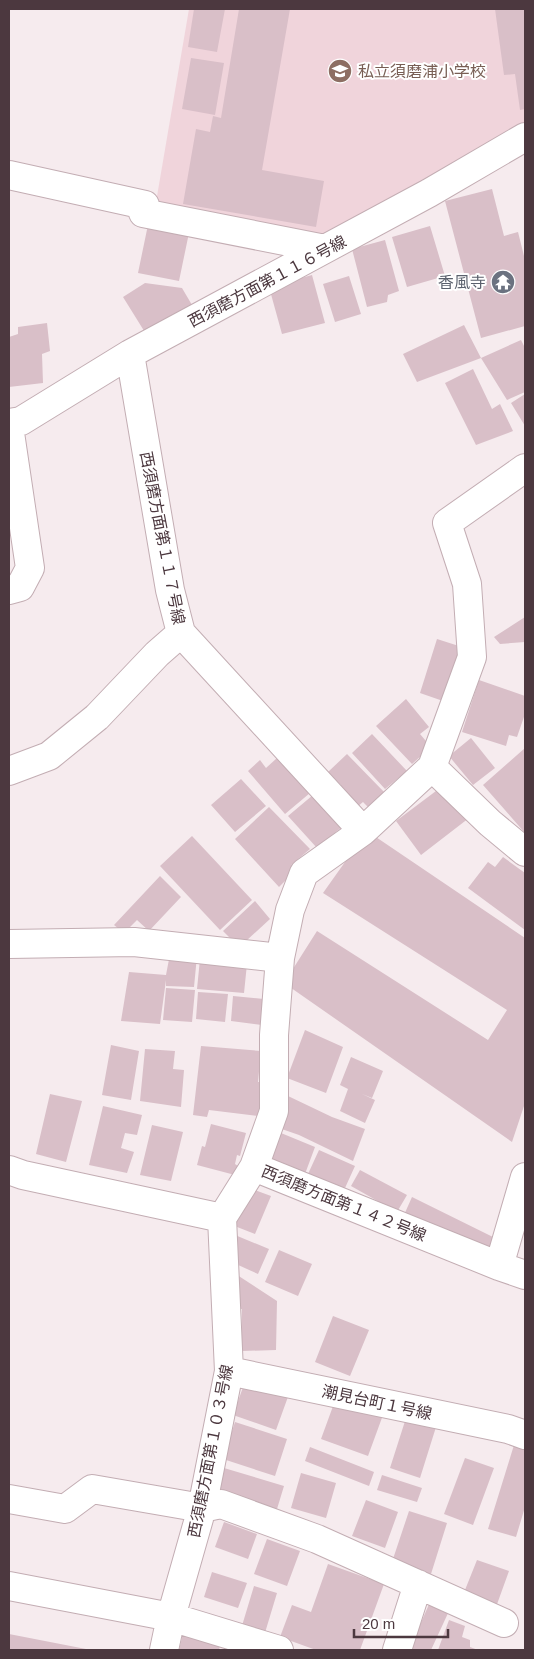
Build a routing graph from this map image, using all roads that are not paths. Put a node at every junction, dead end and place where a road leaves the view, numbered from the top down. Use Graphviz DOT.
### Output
graph roads {
  1 [pos="525,137"];
  2 [pos="9,175"];
  3 [pos="325,249"];
  4 [pos="130,354"];
  5 [pos="12,420"];
  6 [pos="525,468"];
  7 [pos="9,590"];
  8 [pos="181,633"];
  9 [pos="432,767"];
  10 [pos="9,771"];
  11 [pos="363,831"];
  12 [pos="525,852"];
  13 [pos="9,944"];
  14 [pos="280,958"];
  15 [pos="254,1166"];
  16 [pos="9,1170"];
  17 [pos="525,1176"];
  18 [pos="222,1218"];
  19 [pos="499,1266"];
  20 [pos="525,1275"];
  21 [pos="229,1370"];
  22 [pos="525,1435"];
  23 [pos="9,1499"];
  24 [pos="202,1508"];
  25 [pos="418,1584"];
  26 [pos="9,1586"];
  27 [pos="171,1617"];
  28 [pos="504,1623"];
  29 [pos="164,1650"];
  30 [pos="279,1650"];
  31 [pos="397,1650"];
  1 -- 3 [label="street, 西須磨方面第１１６号線"];
  2 -- 3 [label="street"];
  3 -- 4 [label="street, 西須磨方面第１１６号線"];
  4 -- 5 [label="street, 西須磨方面第１１６号線"];
  4 -- 8 [label="street, 西須磨方面第１１７号線"];
  5 -- 7 [label="street"];
  6 -- 9 [label="street"];
  8 -- 10 [label="street"];
  8 -- 11 [label="street, 西須磨方面第１１７号線"];
  9 -- 11 [label="street"];
  9 -- 12 [label="street"];
  11 -- 14 [label="street"];
  13 -- 14 [label="street"];
  14 -- 15 [label="street"];
  15 -- 18 [label="street, 西須磨方面第１４２号線"];
  15 -- 19 [label="street, 西須磨方面第１４２号線"];
  16 -- 18 [label="street"];
  17 -- 19 [label="street"];
  18 -- 21 [label="street, 西須磨方面第１０３号線"];
  19 -- 20 [label="street, 西須磨方面第１４２号線"];
  21 -- 22 [label="street, 潮見台町１号線"];
  21 -- 24 [label="street, 西須磨方面第１０３号線"];
  23 -- 24 [label="street"];
  24 -- 25 [label="street"];
  24 -- 27 [label="street, 西須磨方面第１０３号線"];
  25 -- 28 [label="street"];
  25 -- 31 [label="street"];
  26 -- 27 [label="street"];
  27 -- 29 [label="street, 西須磨方面第１０３号線"];
  27 -- 30 [label="street"];
}
